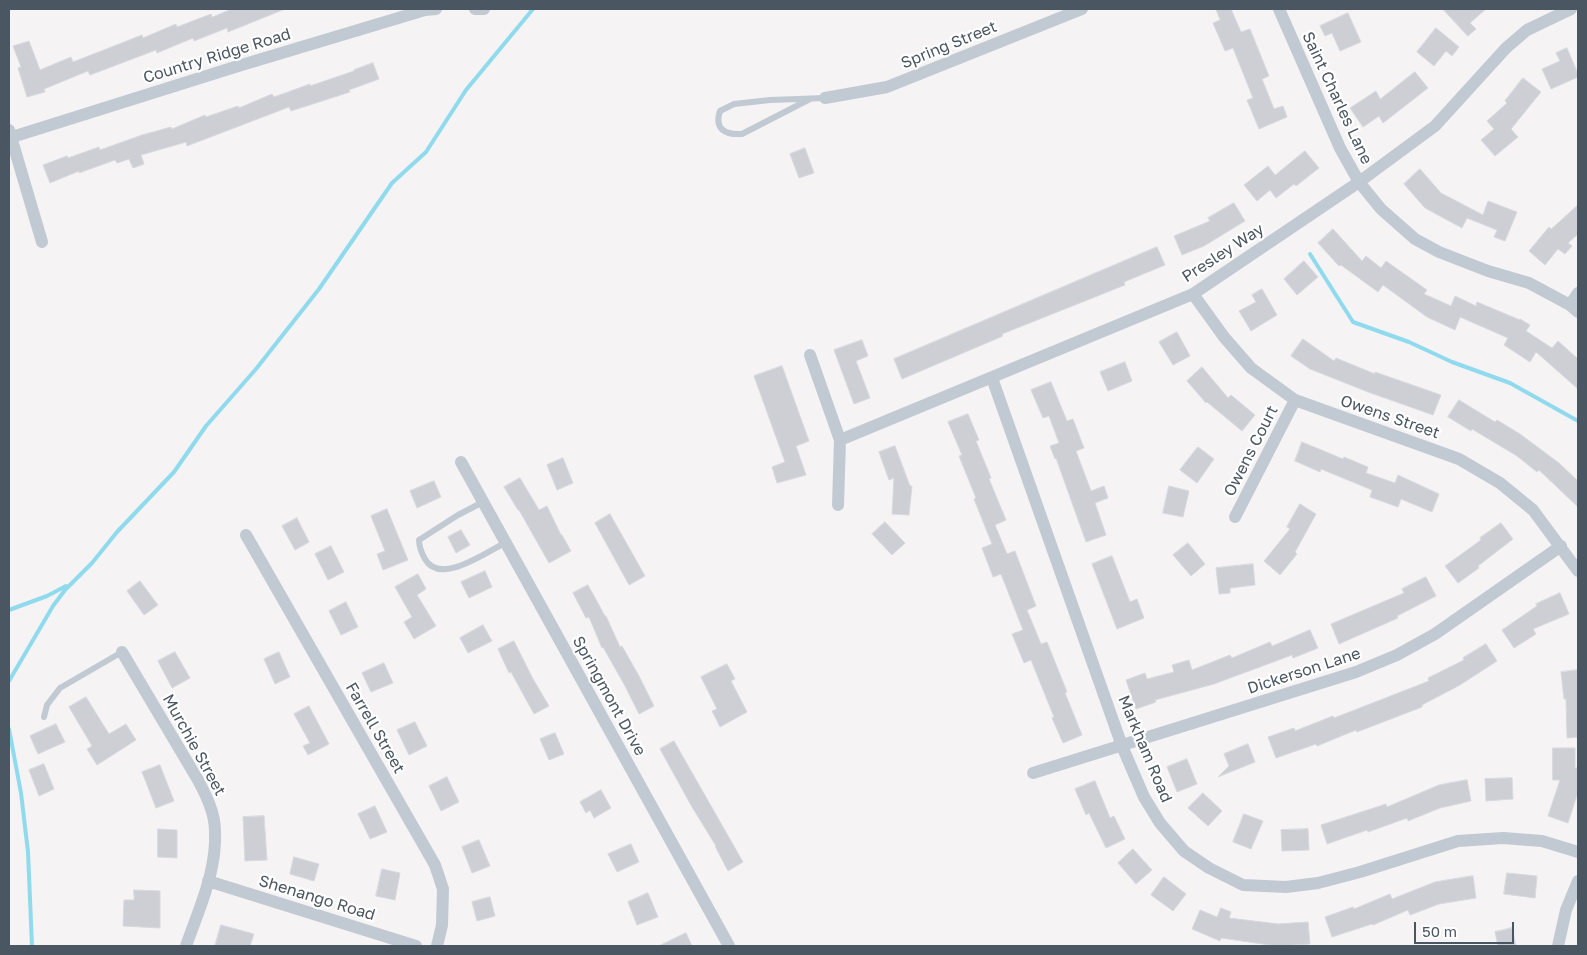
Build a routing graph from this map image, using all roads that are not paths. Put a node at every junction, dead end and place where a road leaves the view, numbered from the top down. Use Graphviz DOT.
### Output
graph roads {
  1 [pos="436,9"];
  2 [pos="475,9"];
  3 [pos="484,9"];
  4 [pos="1082,9"];
  5 [pos="1279,9"];
  6 [pos="1571,9"];
  7 [pos="825,98"];
  8 [pos="810,99"];
  9 [pos="10,135"];
  10 [pos="1359,182"];
  11 [pos="42,242"];
  12 [pos="1578,293"];
  13 [pos="1193,294"];
  14 [pos="1574,309"];
  15 [pos="810,355"];
  16 [pos="992,378"];
  17 [pos="1295,400"];
  18 [pos="840,440"];
  19 [pos="461,462"];
  20 [pos="483,502"];
  21 [pos="838,505"];
  22 [pos="1235,517"];
  23 [pos="246,535"];
  24 [pos="506,542"];
  25 [pos="1561,546"];
  26 [pos="1578,570"];
  27 [pos="122,652"];
  28 [pos="44,717"];
  29 [pos="1122,746"];
  30 [pos="1033,773"];
  31 [pos="1578,852"];
  32 [pos="208,881"];
  33 [pos="1578,881"];
  34 [pos="186,946"];
  35 [pos="416,946"];
  36 [pos="437,946"];
  37 [pos="729,946"];
  38 [pos="1558,946"];
  1 -- 9 [label="street, Country Ridge Road"];
  2 -- 3 [label="street"];
  4 -- 7 [label="street, Spring Street"];
  5 -- 10 [label="street, Saint Charles Lane"];
  6 -- 10 [label="street, Presley Way"];
  7 -- 8 [label="lane"];
  8 -- 8 [label="lane"];
  9 -- 11 [label="street"];
  10 -- 13 [label="street, Presley Way"];
  10 -- 14 [label="street, Saint Charles Lane"];
  12 -- 14 [label="street"];
  13 -- 16 [label="street, Presley Way"];
  13 -- 17 [label="street, Owens Street"];
  15 -- 18 [label="street"];
  16 -- 18 [label="street, Presley Way"];
  16 -- 29 [label="street, Markham Road"];
  17 -- 22 [label="street, Owens Court"];
  17 -- 25 [label="street, Owens Street"];
  18 -- 21 [label="street"];
  19 -- 20 [label="street, Springmont Drive"];
  20 -- 24 [label="street, Springmont Drive"];
  20 -- 24 [label="lane"];
  23 -- 36 [label="street, Farrell Street"];
  24 -- 37 [label="street, Springmont Drive"];
  25 -- 26 [label="street, Owens Street"];
  25 -- 29 [label="street, Dickerson Lane"];
  27 -- 28 [label="lane"];
  27 -- 32 [label="street, Murchie Street"];
  29 -- 30 [label="street, Dickerson Lane"];
  29 -- 31 [label="street, Markham Road"];
  32 -- 34 [label="street, Murchie Street"];
  32 -- 35 [label="street, Shenango Road"];
  33 -- 38 [label="street"];
}
